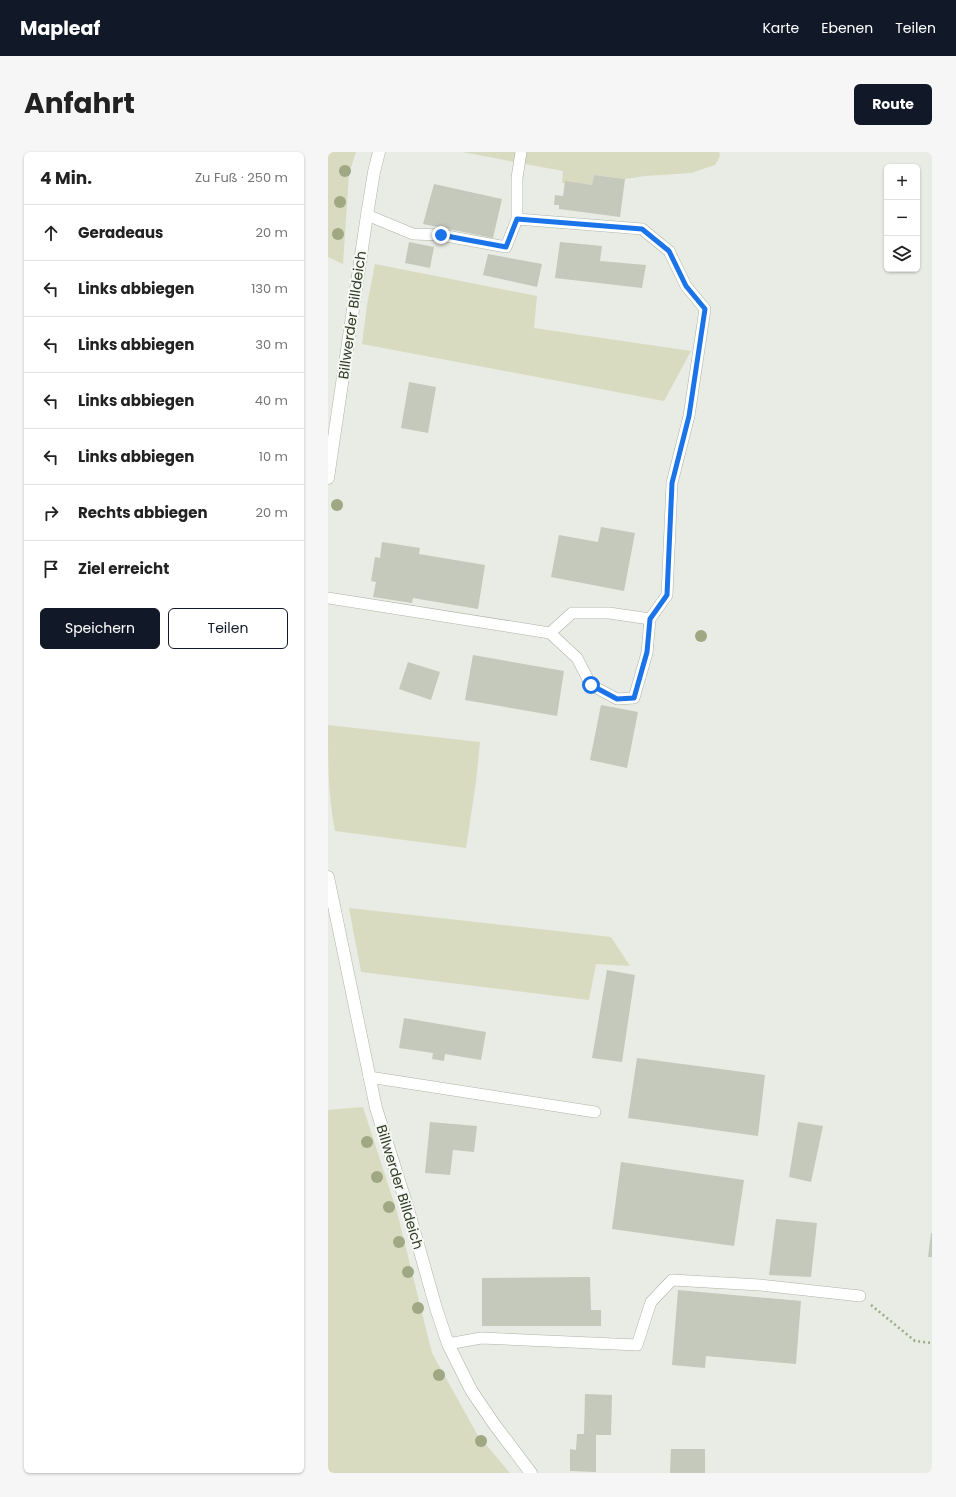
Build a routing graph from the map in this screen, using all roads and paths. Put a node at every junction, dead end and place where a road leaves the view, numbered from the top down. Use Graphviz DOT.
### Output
graph roads {
  1 [pos="379,152"];
  2 [pos="521,152"];
  3 [pos="367,215"];
  4 [pos="517,219"];
  5 [pos="328,478"];
  6 [pos="328,598"];
  7 [pos="650,619"];
  8 [pos="550,633"];
  9 [pos="328,877"];
  10 [pos="369,1077"];
  11 [pos="595,1112"];
  12 [pos="860,1296"];
  13 [pos="932,1343"];
  14 [pos="448,1344"];
  15 [pos="531,1473"];
  1 -- 3 [label="street, Billwerder Billdeich"];
  2 -- 4 [label="lane"];
  3 -- 4 [label="lane"];
  3 -- 5 [label="street, Billwerder Billdeich"];
  4 -- 7 [label="lane"];
  6 -- 8 [label="lane"];
  7 -- 8 [label="lane"];
  7 -- 8 [label="lane"];
  9 -- 10 [label="street, Billwerder Billdeich"];
  10 -- 11 [label="lane"];
  10 -- 14 [label="street, Billwerder Billdeich"];
  12 -- 13 [label="path"];
  12 -- 14 [label="lane"];
  14 -- 15 [label="street, Billwerder Billdeich"];
}
